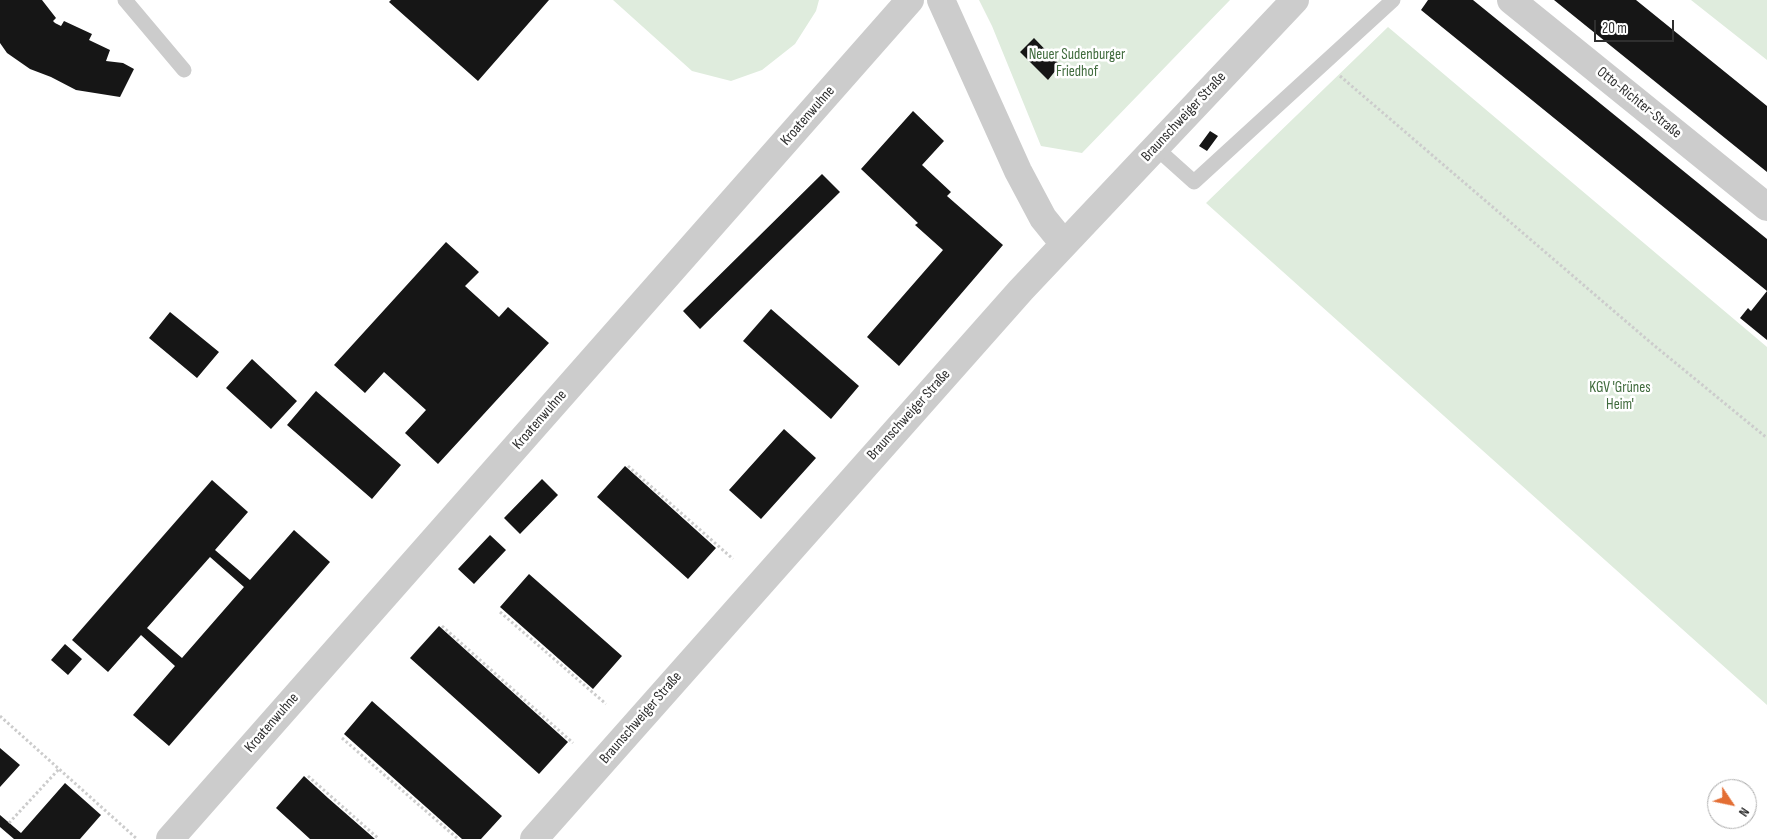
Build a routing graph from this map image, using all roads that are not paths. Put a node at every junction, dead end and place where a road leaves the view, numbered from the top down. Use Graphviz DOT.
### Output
graph roads {
  1 [pos="125,0"];
  2 [pos="910,0"];
  3 [pos="941,0"];
  4 [pos="1295,0"];
  5 [pos="1393,0"];
  6 [pos="1511,0"];
  7 [pos="184,70"];
  8 [pos="1155,148"];
  9 [pos="1767,207"];
  10 [pos="1064,244"];
  11 [pos="170,839"];
  12 [pos="534,839"];
  1 -- 7 [label="lane"];
  2 -- 11 [label="street, Kroatenwuhne"];
  3 -- 10 [label="street"];
  4 -- 8 [label="street, Braunschweiger Straße"];
  5 -- 8 [label="lane"];
  6 -- 9 [label="street, Otto-Richter-Straße"];
  8 -- 10 [label="street, Braunschweiger Straße"];
  10 -- 12 [label="street, Braunschweiger Straße"];
}
